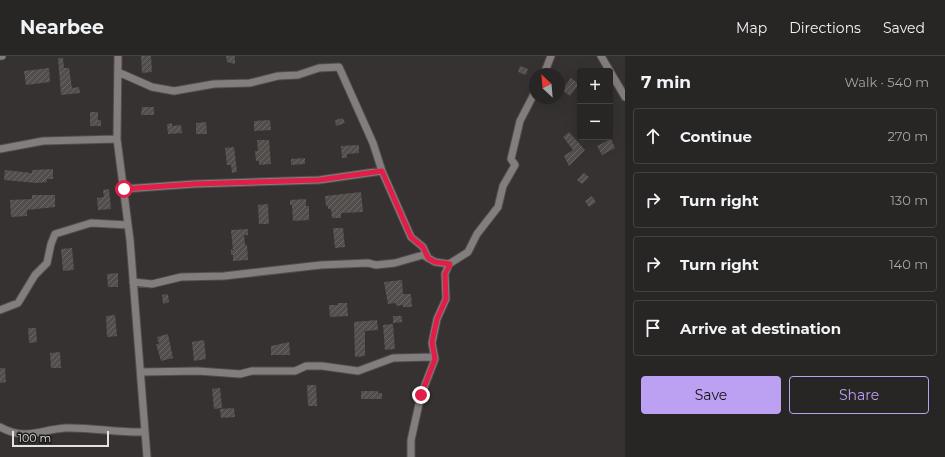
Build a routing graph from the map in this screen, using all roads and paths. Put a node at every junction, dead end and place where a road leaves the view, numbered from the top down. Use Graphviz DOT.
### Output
graph roads {
  1 [pos="118,56"];
  2 [pos="551,56"];
  3 [pos="601,56"];
  4 [pos="546,68"];
  5 [pos="118,72"];
  6 [pos="625,97"];
  7 [pos="529,104"];
  8 [pos="117,139"];
  9 [pos="0,149"];
  10 [pos="382,171"];
  11 [pos="124,189"];
  12 [pos="128,225"];
  13 [pos="428,258"];
  14 [pos="450,264"];
  15 [pos="133,282"];
  16 [pos="0,310"];
  17 [pos="434,357"];
  18 [pos="141,372"];
  19 [pos="0,427"];
  20 [pos="145,432"];
  21 [pos="147,457"];
  22 [pos="412,457"];
  1 -- 5 [label="street"];
  2 -- 4 [label="street"];
  3 -- 6 [label="street"];
  5 -- 8 [label="street"];
  5 -- 10 [label="street"];
  7 -- 14 [label="street"];
  8 -- 9 [label="street"];
  8 -- 11 [label="street"];
  10 -- 11 [label="street"];
  10 -- 13 [label="street"];
  11 -- 12 [label="street"];
  12 -- 15 [label="street"];
  12 -- 16 [label="street"];
  13 -- 14 [label="street"];
  13 -- 15 [label="street"];
  14 -- 17 [label="street"];
  15 -- 18 [label="street"];
  17 -- 18 [label="street"];
  17 -- 22 [label="street"];
  18 -- 20 [label="street"];
  19 -- 20 [label="street"];
  20 -- 21 [label="street"];
}
